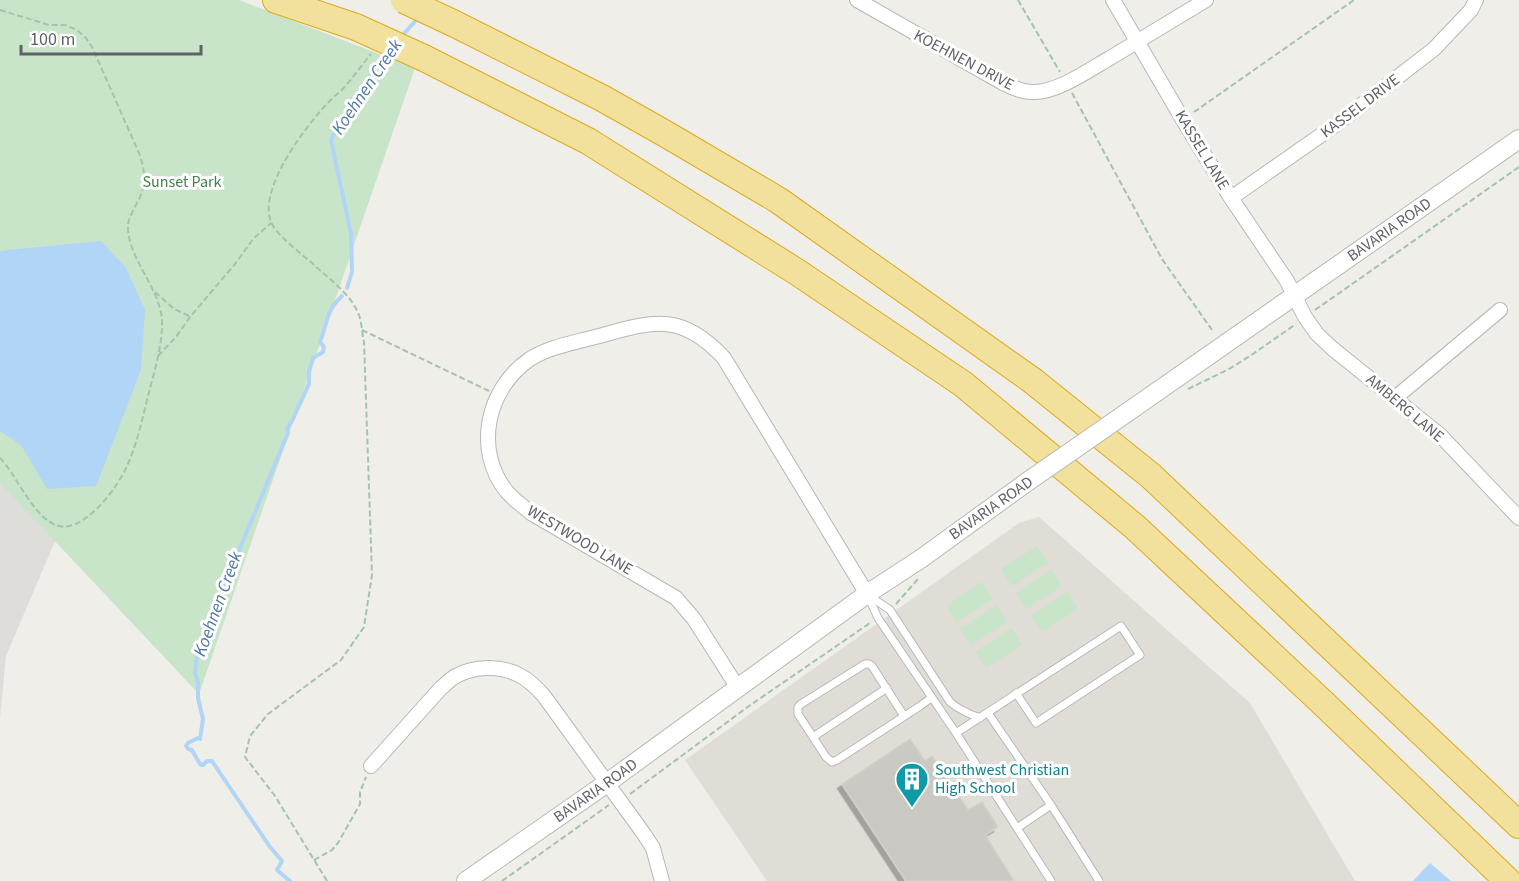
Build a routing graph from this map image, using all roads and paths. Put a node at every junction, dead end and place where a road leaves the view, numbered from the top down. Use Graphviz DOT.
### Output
graph roads {
  1 [pos="276,0"];
  2 [pos="404,0"];
  3 [pos="857,0"];
  4 [pos="1018,0"];
  5 [pos="1113,0"];
  6 [pos="1206,0"];
  7 [pos="1354,0"];
  8 [pos="1476,0"];
  9 [pos="0,10"];
  10 [pos="1138,41"];
  11 [pos="372,52"];
  12 [pos="1066,82"];
  13 [pos="1183,120"];
  14 [pos="1519,139"];
  15 [pos="1519,167"];
  16 [pos="1231,198"];
  17 [pos="271,223"];
  18 [pos="153,290"];
  19 [pos="1295,296"];
  20 [pos="1500,310"];
  21 [pos="190,317"];
  22 [pos="1305,317"];
  23 [pos="362,330"];
  24 [pos="1212,330"];
  25 [pos="158,356"];
  26 [pos="1189,389"];
  27 [pos="498,396"];
  28 [pos="1395,398"];
  29 [pos="0,458"];
  30 [pos="1519,518"];
  31 [pos="918,579"];
  32 [pos="867,594"];
  33 [pos="890,609"];
  34 [pos="878,618"];
  35 [pos="738,688"];
  36 [pos="887,688"];
  37 [pos="1016,693"];
  38 [pos="931,699"];
  39 [pos="950,702"];
  40 [pos="939,709"];
  41 [pos="988,713"];
  42 [pos="904,716"];
  43 [pos="980,718"];
  44 [pos="956,733"];
  45 [pos="813,737"];
  46 [pos="370,766"];
  47 [pos="607,783"];
  48 [pos="619,800"];
  49 [pos="1051,804"];
  50 [pos="1516,820"];
  51 [pos="1017,828"];
  52 [pos="314,860"];
  53 [pos="327,881"];
  54 [pos="466,881"];
  55 [pos="502,881"];
  56 [pos="663,881"];
  57 [pos="1051,881"];
  58 [pos="1099,881"];
  59 [pos="1508,881"];
  1 -- 59 [label="highway, bridge"];
  2 -- 50 [label="highway, bridge"];
  3 -- 12 [label="street, KOEHNEN DRIVE"];
  4 -- 12 [label="path"];
  5 -- 10 [label="street, KASSEL LANE"];
  6 -- 10 [label="street, KOEHNEN DRIVE"];
  7 -- 13 [label="path"];
  8 -- 16 [label="street, KASSEL DRIVE"];
  9 -- 18 [label="path"];
  10 -- 12 [label="street, KOEHNEN DRIVE"];
  10 -- 13 [label="street, KASSEL LANE"];
  11 -- 17 [label="path"];
  12 -- 24 [label="path"];
  13 -- 16 [label="street, KASSEL LANE"];
  14 -- 19 [label="street, BAVARIA ROAD"];
  15 -- 22 [label="path"];
  16 -- 19 [label="street, KASSEL LANE"];
  17 -- 21 [label="path"];
  17 -- 23 [label="path"];
  18 -- 21 [label="path"];
  18 -- 25 [label="path"];
  19 -- 22 [label="street, AMBERG LANE"];
  19 -- 32 [label="street, BAVARIA ROAD, bridge"];
  20 -- 28 [label="street"];
  21 -- 25 [label="path"];
  22 -- 26 [label="path"];
  22 -- 28 [label="street, AMBERG LANE"];
  23 -- 27 [label="path"];
  23 -- 52 [label="path"];
  25 -- 29 [label="path"];
  27 -- 32 [label="street, WESTWOOD LANE"];
  27 -- 35 [label="street, WESTWOOD LANE"];
  28 -- 30 [label="street, AMBERG LANE"];
  31 -- 33 [label="path"];
  32 -- 33 [label="lane"];
  32 -- 34 [label="lane"];
  32 -- 35 [label="street, BAVARIA ROAD"];
  33 -- 39 [label="lane"];
  34 -- 38 [label="lane"];
  34 -- 48 [label="path"];
  35 -- 47 [label="street, BAVARIA ROAD"];
  36 -- 42 [label="lane"];
  36 -- 45 [label="lane"];
  36 -- 45 [label="lane"];
  37 -- 37 [label="lane"];
  37 -- 41 [label="lane"];
  38 -- 40 [label="lane"];
  38 -- 42 [label="lane"];
  39 -- 40 [label="lane"];
  39 -- 43 [label="lane"];
  40 -- 44 [label="lane"];
  41 -- 43 [label="lane"];
  41 -- 49 [label="lane"];
  42 -- 45 [label="lane"];
  43 -- 44 [label="lane"];
  44 -- 51 [label="lane"];
  46 -- 47 [label="street"];
  46 -- 52 [label="path"];
  47 -- 48 [label="street"];
  47 -- 54 [label="street, BAVARIA ROAD"];
  48 -- 55 [label="path"];
  48 -- 56 [label="street"];
  49 -- 51 [label="lane"];
  49 -- 58 [label="lane"];
  51 -- 57 [label="lane"];
  52 -- 53 [label="path"];
}
